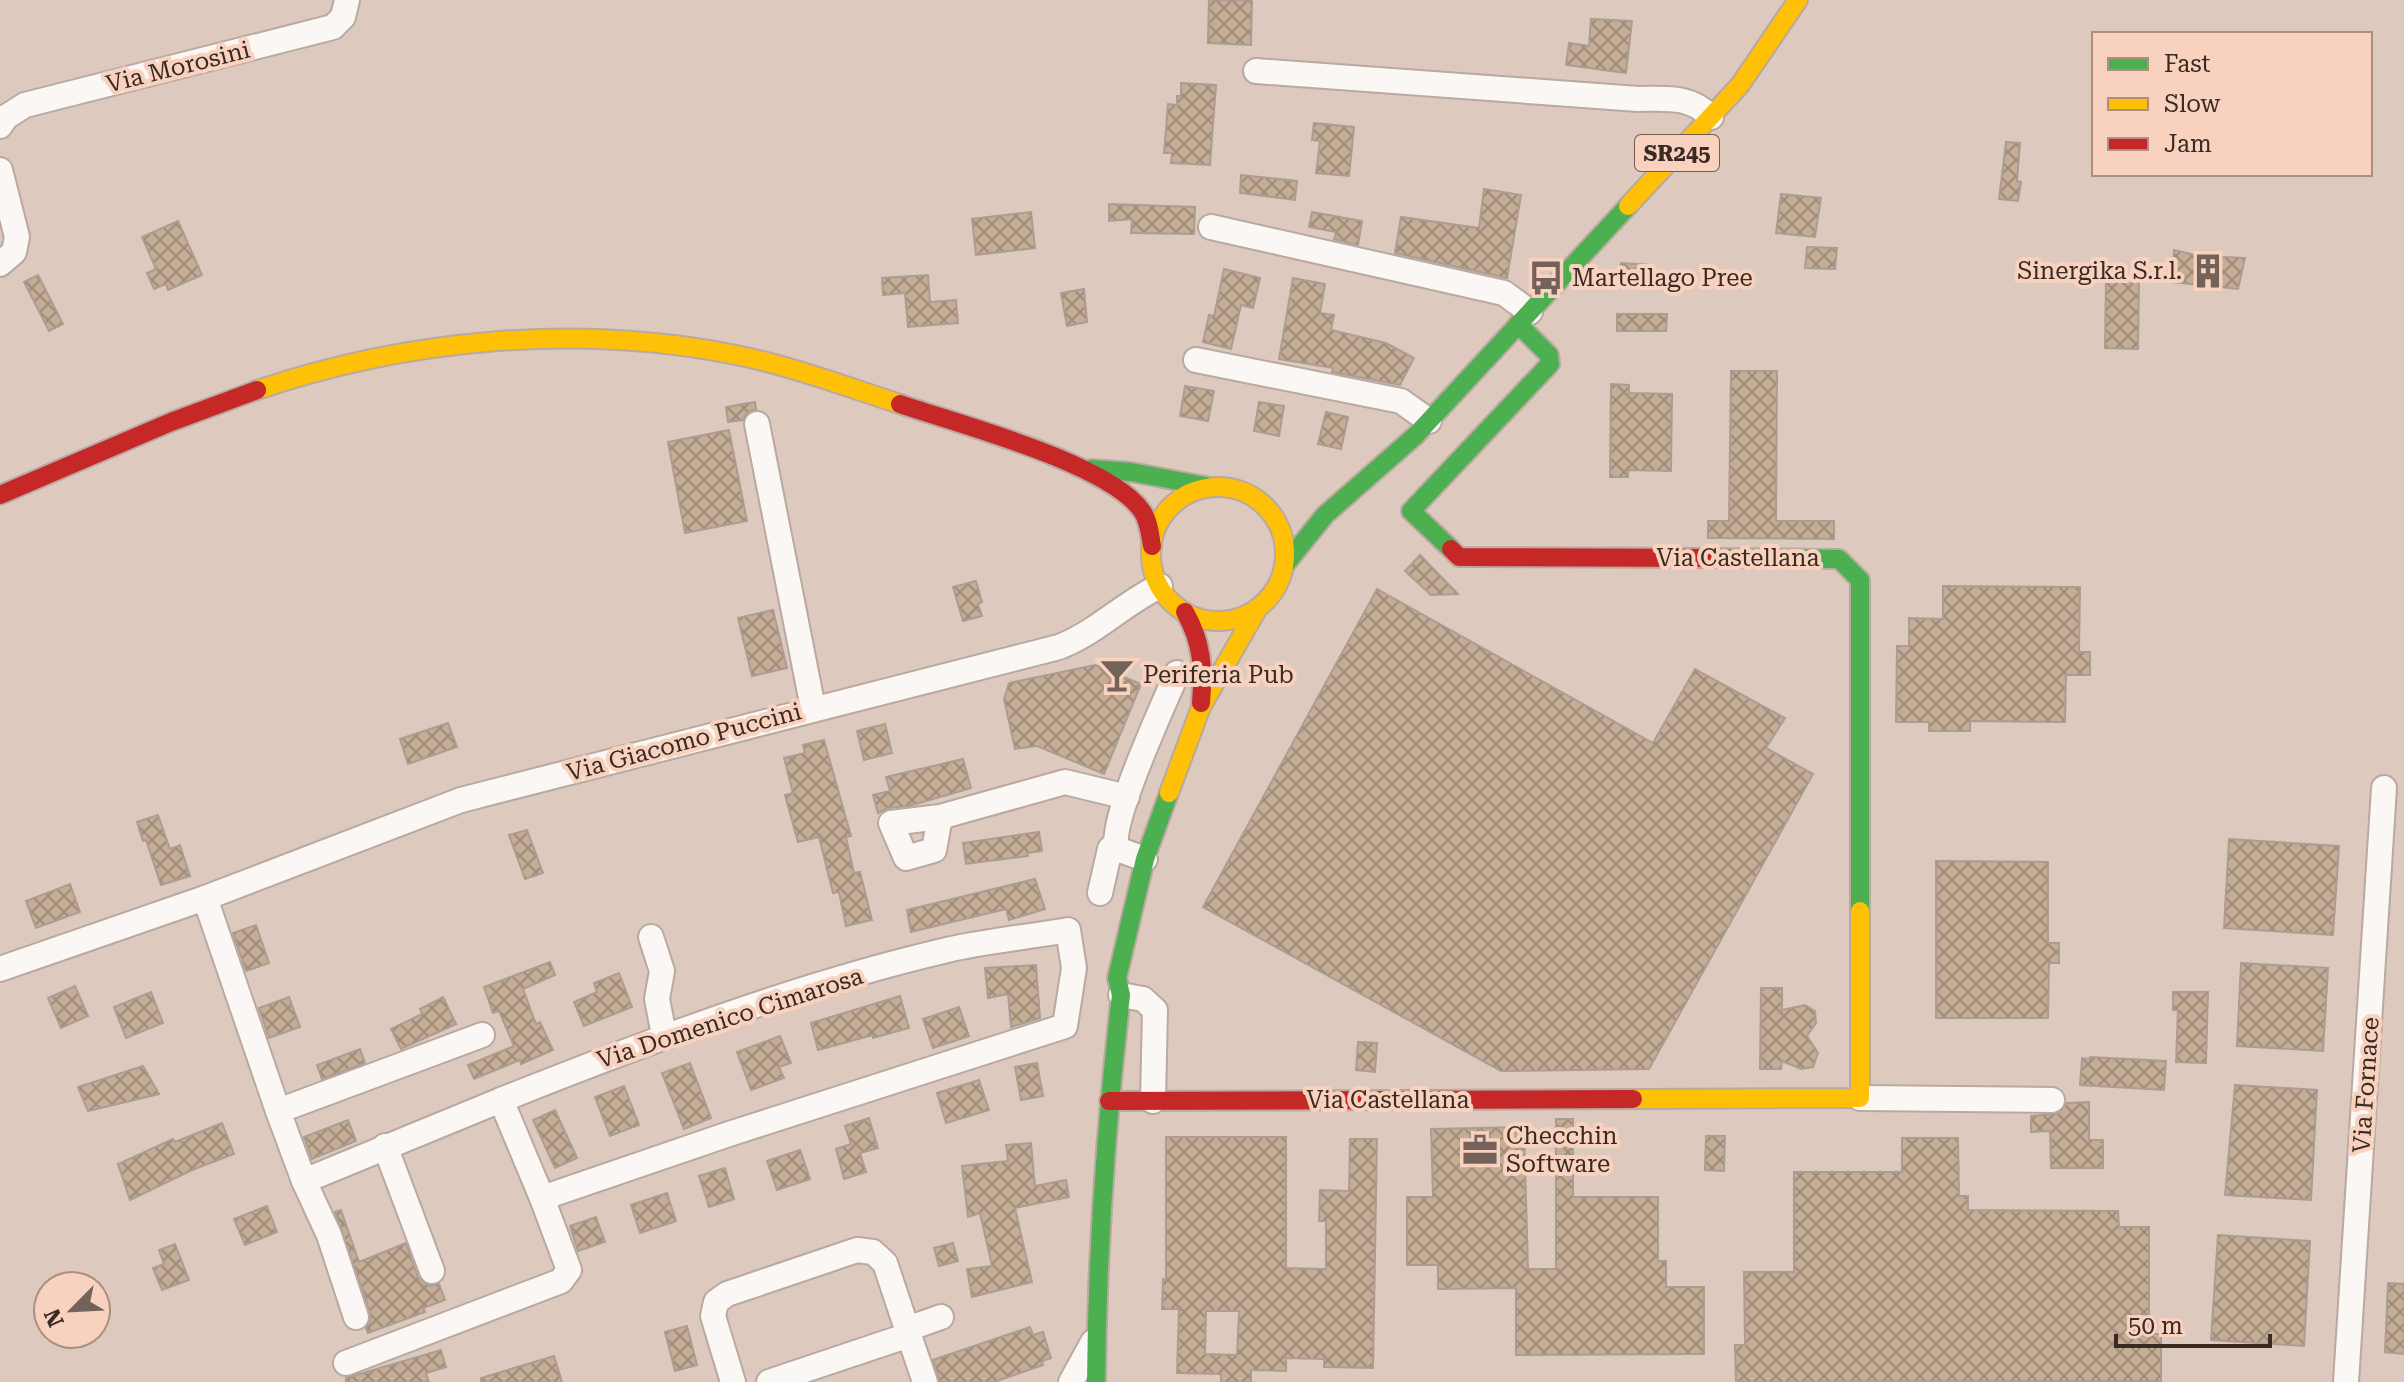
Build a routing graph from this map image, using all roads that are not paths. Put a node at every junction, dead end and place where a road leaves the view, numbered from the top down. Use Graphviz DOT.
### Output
graph roads {
  1 [pos="347,0"];
  2 [pos="1798,0"];
  3 [pos="1256,71"];
  4 [pos="1711,117"];
  5 [pos="0,126"];
  6 [pos="0,170"];
  7 [pos="1211,227"];
  8 [pos="0,264"];
  9 [pos="1524,318"];
  10 [pos="1196,360"];
  11 [pos="1429,421"];
  12 [pos="757,424"];
  13 [pos="1085,468"];
  14 [pos="1210,487"];
  15 [pos="1355,487"];
  16 [pos="0,495"];
  17 [pos="1252,496"];
  18 [pos="1314,502"];
  19 [pos="1293,506"];
  20 [pos="1152,546"];
  21 [pos="1284,566"];
  22 [pos="1160,586"];
  23 [pos="1258,608"];
  24 [pos="1185,612"];
  25 [pos="1177,673"];
  26 [pos="1201,707"];
  27 [pos="813,708"];
  28 [pos="2384,788"];
  29 [pos="1127,797"];
  30 [pos="940,817"];
  31 [pos="1115,844"];
  32 [pos="1145,859"];
  33 [pos="1100,893"];
  34 [pos="205,898"];
  35 [pos="651,937"];
  36 [pos="1074,968"];
  37 [pos="0,969"];
  38 [pos="1119,987"];
  39 [pos="482,1035"];
  40 [pos="664,1035"];
  41 [pos="1860,1098"];
  42 [pos="501,1100"];
  43 [pos="2052,1100"];
  44 [pos="1109,1101"];
  45 [pos="1153,1101"];
  46 [pos="278,1111"];
  47 [pos="385,1146"];
  48 [pos="304,1181"];
  49 [pos="542,1198"];
  50 [pos="432,1271"];
  51 [pos="356,1317"];
  52 [pos="941,1317"];
  53 [pos="908,1332"];
  54 [pos="1096,1336"];
  55 [pos="346,1363"];
  56 [pos="733,1382"];
  57 [pos="769,1382"];
  58 [pos="925,1382"];
  59 [pos="1071,1382"];
  60 [pos="1096,1382"];
  61 [pos="1107,1382"];
  62 [pos="2346,1382"];
  1 -- 5 [label="street, Via Morosini"];
  2 -- 4 [label="street, SR245"];
  3 -- 4 [label="street"];
  4 -- 9 [label="street, SR245"];
  6 -- 8 [label="street"];
  7 -- 9 [label="street, Via Castellana"];
  9 -- 11 [label="street, SR245"];
  9 -- 41 [label="street, Via Castellana"];
  10 -- 11 [label="street"];
  11 -- 15 [label="street, SR245"];
  12 -- 27 [label="street"];
  13 -- 14 [label="street"];
  13 -- 16 [label="street"];
  13 -- 20 [label="street"];
  14 -- 17 [label="street"];
  14 -- 20 [label="street"];
  15 -- 18 [label="street, SR245"];
  15 -- 21 [label="street, SR245"];
  17 -- 19 [label="street"];
  17 -- 21 [label="street"];
  20 -- 22 [label="street"];
  21 -- 23 [label="street"];
  22 -- 24 [label="street"];
  22 -- 27 [label="street, Via Giacomo Puccini"];
  23 -- 24 [label="street"];
  23 -- 26 [label="street"];
  24 -- 26 [label="street"];
  25 -- 29 [label="street"];
  26 -- 32 [label="street"];
  27 -- 34 [label="street, Via Giacomo Puccini"];
  28 -- 62 [label="street, Via Fornace"];
  29 -- 30 [label="street"];
  29 -- 31 [label="street"];
  31 -- 32 [label="street"];
  31 -- 33 [label="street"];
  32 -- 38 [label="street"];
  34 -- 37 [label="street, Via Giacomo Puccini"];
  34 -- 46 [label="street"];
  35 -- 40 [label="street"];
  36 -- 38 [label="street"];
  36 -- 40 [label="street, Via Domenico Cimarosa"];
  36 -- 49 [label="street, Via Domenico Cimarosa"];
  38 -- 44 [label="street"];
  38 -- 45 [label="street"];
  39 -- 46 [label="street"];
  40 -- 42 [label="street, Via Domenico Cimarosa"];
  41 -- 43 [label="street, Via Castellana"];
  41 -- 45 [label="street, Via Castellana"];
  42 -- 47 [label="street"];
  42 -- 49 [label="street"];
  44 -- 45 [label="street, Via Castellana"];
  44 -- 54 [label="street"];
  46 -- 48 [label="street"];
  47 -- 48 [label="street"];
  47 -- 50 [label="street"];
  48 -- 51 [label="street"];
  49 -- 55 [label="street"];
  52 -- 53 [label="street"];
  53 -- 56 [label="street"];
  53 -- 57 [label="street"];
  53 -- 58 [label="street"];
  54 -- 59 [label="street"];
  54 -- 60 [label="street"];
  54 -- 61 [label="street"];
}
